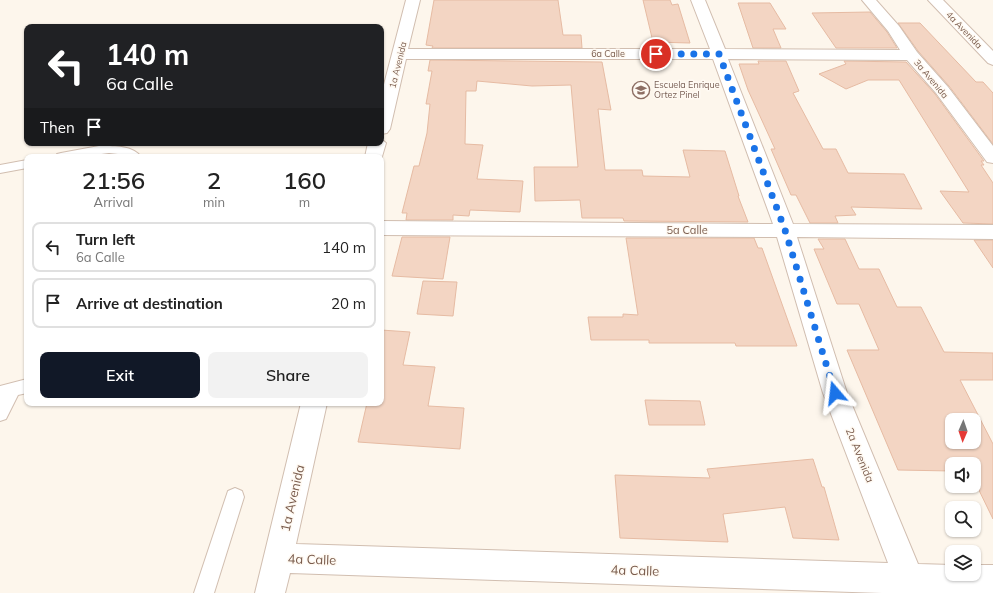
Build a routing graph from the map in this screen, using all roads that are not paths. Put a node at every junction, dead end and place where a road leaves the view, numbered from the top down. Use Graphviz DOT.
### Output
graph roads {
  1 [pos="413,0"];
  2 [pos="698,0"];
  3 [pos="869,0"];
  4 [pos="935,0"];
  5 [pos="401,54"];
  6 [pos="719,54"];
  7 [pos="911,55"];
  8 [pos="993,60"];
  9 [pos="384,118"];
  10 [pos="76,154"];
  11 [pos="128,154"];
  12 [pos="993,158"];
  13 [pos="24,165"];
  14 [pos="0,169"];
  15 [pos="384,228"];
  16 [pos="785,230"];
  17 [pos="993,232"];
  18 [pos="13,390"];
  19 [pos="313,406"];
  20 [pos="0,414"];
  21 [pos="235,497"];
  22 [pos="278,558"];
  23 [pos="993,580"];
  24 [pos="912,586"];
  25 [pos="204,593"];
  26 [pos="270,593"];
  1 -- 5 [label="street, 1a Avenida"];
  2 -- 6 [label="street, 2a Avenida"];
  3 -- 7 [label="street, 3a Avenida"];
  4 -- 8 [label="street, 4a Avenida"];
  5 -- 6 [label="street, 6a Calle"];
  5 -- 9 [label="street, 1a Avenida"];
  6 -- 7 [label="street, 6a Calle"];
  6 -- 16 [label="street, 2a Avenida"];
  7 -- 12 [label="street, 3a Avenida"];
  10 -- 11 [label="lane"];
  13 -- 14 [label="lane"];
  15 -- 16 [label="street, 5a Calle"];
  16 -- 17 [label="street, 5a Calle"];
  16 -- 24 [label="street, 2a Avenida"];
  18 -- 20 [label="lane"];
  19 -- 22 [label="street, 1a Avenida"];
  21 -- 25 [label="lane"];
  22 -- 24 [label="street, 4a Calle"];
  22 -- 26 [label="street, 1a Avenida"];
  23 -- 24 [label="street, 4a Calle"];
}
